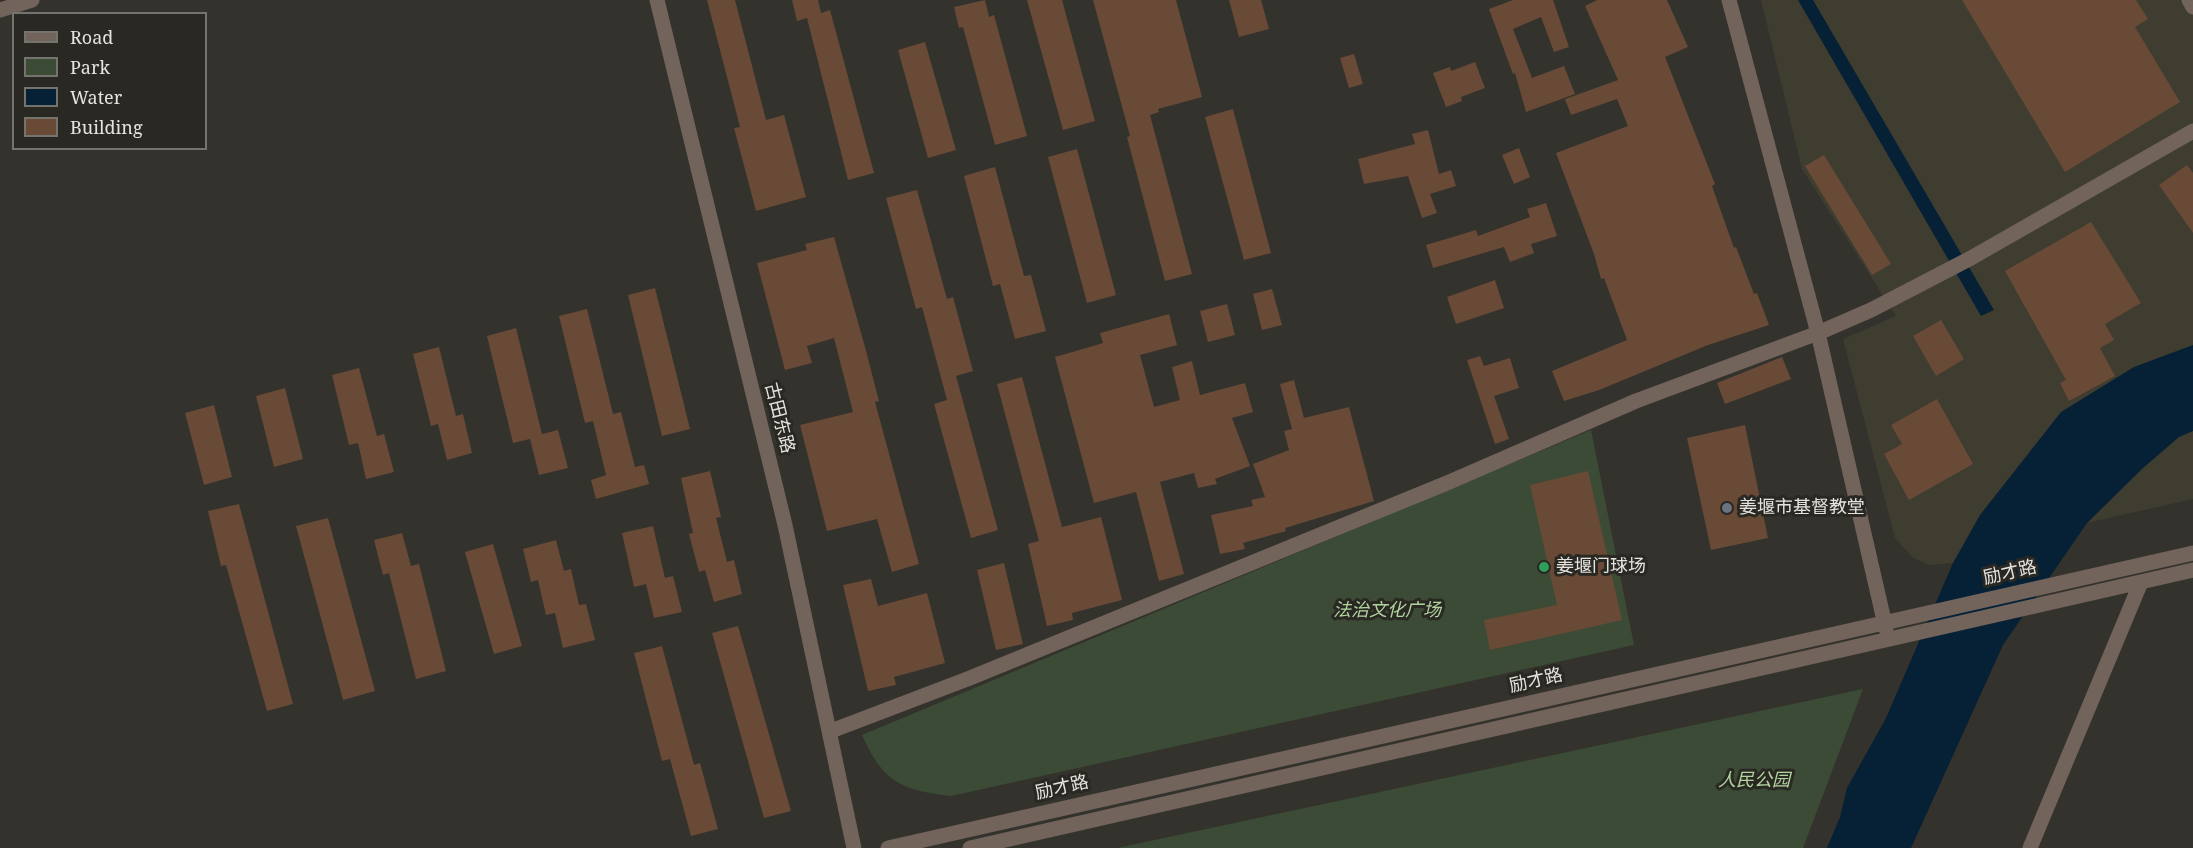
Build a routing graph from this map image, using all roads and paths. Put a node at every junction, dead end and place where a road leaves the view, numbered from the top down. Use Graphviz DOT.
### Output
graph roads {
  1 [pos="32,0"];
  2 [pos="657,0"];
  3 [pos="1729,0"];
  4 [pos="2188,0"];
  5 [pos="2193,7"];
  6 [pos="0,10"];
  7 [pos="2193,131"];
  8 [pos="1818,333"];
  9 [pos="2193,553"];
  10 [pos="2193,570"];
  11 [pos="2141,582"];
  12 [pos="1885,621"];
  13 [pos="1889,639"];
  14 [pos="831,731"];
  15 [pos="854,848"];
  16 [pos="888,848"];
  17 [pos="970,848"];
  18 [pos="2030,848"];
  1 -- 6 [label="street"];
  2 -- 14 [label="street, 古田东路"];
  3 -- 8 [label="street"];
  4 -- 5 [label="street"];
  7 -- 8 [label="street"];
  8 -- 12 [label="street"];
  8 -- 14 [label="street"];
  9 -- 12 [label="street, 励才路"];
  10 -- 11 [label="street, 励才路"];
  11 -- 13 [label="street, 励才路"];
  11 -- 18 [label="street"];
  12 -- 13 [label="street"];
  12 -- 16 [label="street, 励才路"];
  13 -- 17 [label="street, 励才路"];
  14 -- 15 [label="street, 古田东路"];
}
